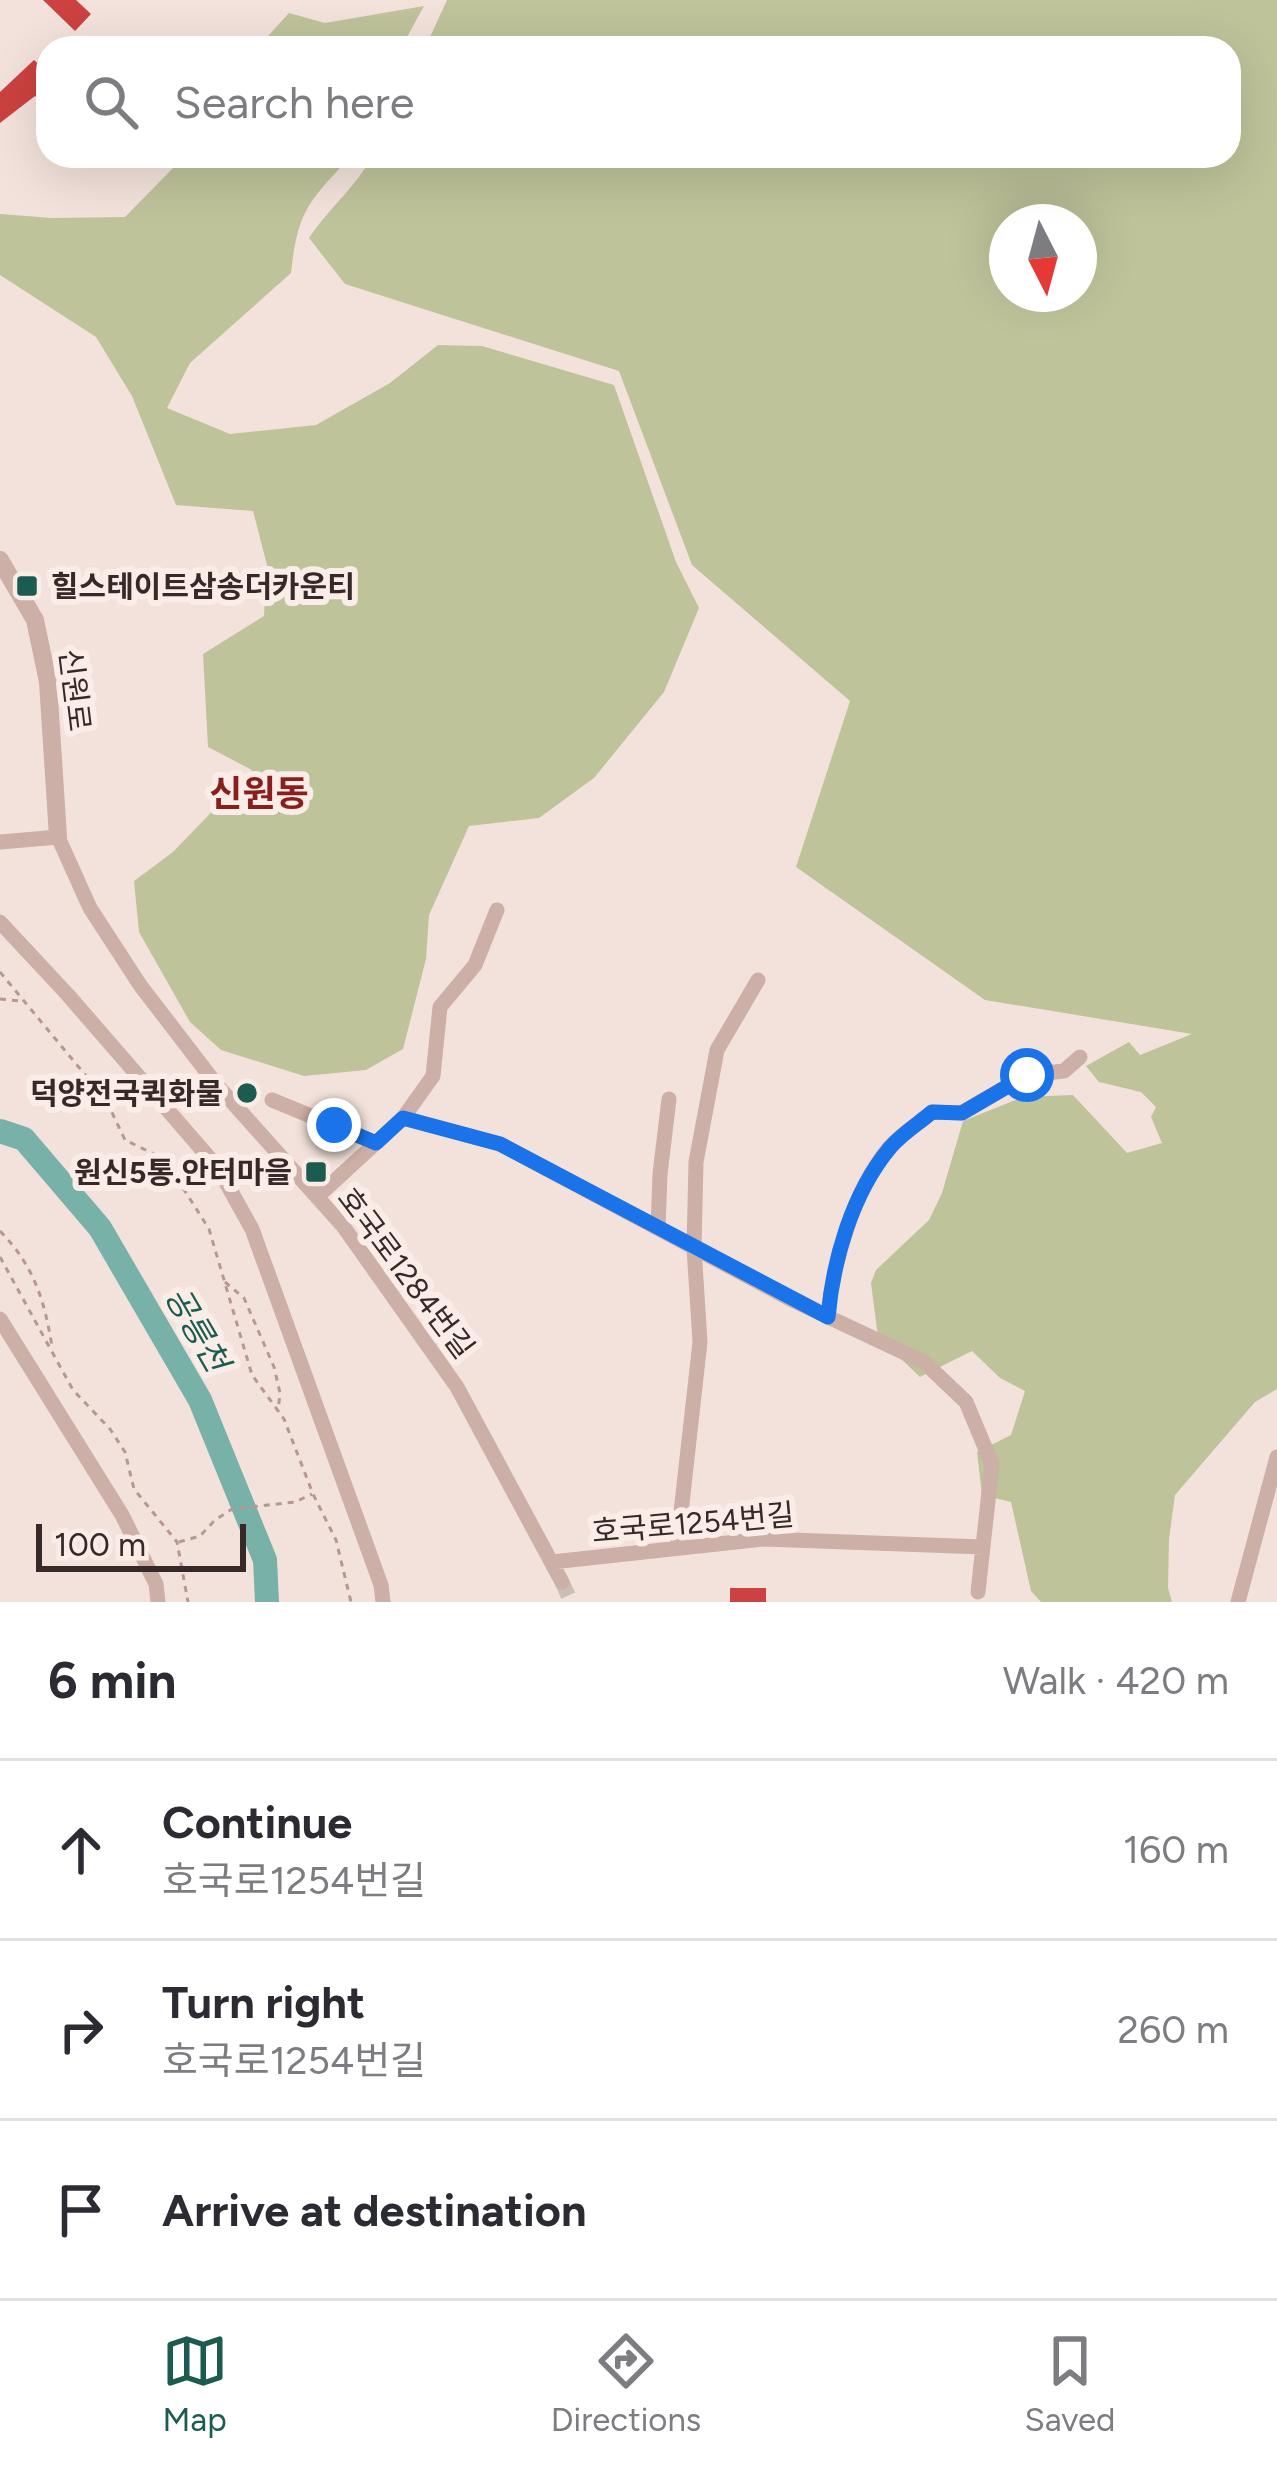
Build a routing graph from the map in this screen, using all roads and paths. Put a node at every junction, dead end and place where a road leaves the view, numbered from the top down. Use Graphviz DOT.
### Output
graph roads {
  1 [pos="0,560"];
  2 [pos="58,837"];
  3 [pos="0,842"];
  4 [pos="497,910"];
  5 [pos="0,922"];
  6 [pos="0,972"];
  7 [pos="758,980"];
  8 [pos="0,999"];
  9 [pos="23,1001"];
  10 [pos="1080,1057"];
  11 [pos="272,1100"];
  12 [pos="669,1100"];
  13 [pos="403,1118"];
  14 [pos="376,1143"];
  15 [pos="316,1197"];
  16 [pos="658,1228"];
  17 [pos="0,1231"];
  18 [pos="694,1248"];
  19 [pos="0,1257"];
  20 [pos="224,1281"];
  21 [pos="828,1317"];
  22 [pos="0,1319"];
  23 [pos="53,1354"];
  24 [pos="278,1412"];
  25 [pos="1277,1457"];
  26 [pos="313,1494"];
  27 [pos="177,1542"];
  28 [pos="983,1546"];
  29 [pos="676,1548"];
  30 [pos="552,1562"];
  31 [pos="562,1582"];
  32 [pos="978,1592"];
  33 [pos="158,1602"];
  34 [pos="188,1602"];
  35 [pos="351,1602"];
  36 [pos="383,1602"];
  37 [pos="1238,1602"];
  1 -- 2 [label="street, 신원로"];
  2 -- 3 [label="street"];
  2 -- 15 [label="street, 호국로1284번길"];
  4 -- 13 [label="street"];
  5 -- 36 [label="street"];
  6 -- 9 [label="path"];
  7 -- 18 [label="street"];
  8 -- 9 [label="path"];
  9 -- 20 [label="path"];
  10 -- 21 [label="street"];
  11 -- 14 [label="street"];
  12 -- 16 [label="street"];
  13 -- 14 [label="street"];
  13 -- 16 [label="street"];
  14 -- 15 [label="street"];
  15 -- 30 [label="street, 호국로1284번길"];
  16 -- 18 [label="street"];
  17 -- 23 [label="path"];
  18 -- 21 [label="street"];
  18 -- 29 [label="street"];
  19 -- 23 [label="path"];
  20 -- 24 [label="path"];
  20 -- 24 [label="path"];
  21 -- 28 [label="street"];
  22 -- 33 [label="street"];
  23 -- 27 [label="path"];
  24 -- 26 [label="path"];
  25 -- 37 [label="street"];
  26 -- 27 [label="path"];
  26 -- 35 [label="path"];
  27 -- 34 [label="path"];
  28 -- 29 [label="street, 호국로1254번길"];
  28 -- 32 [label="street"];
  29 -- 30 [label="street, 호국로1254번길"];
  30 -- 31 [label="street, 호국로1284번길"];
}
